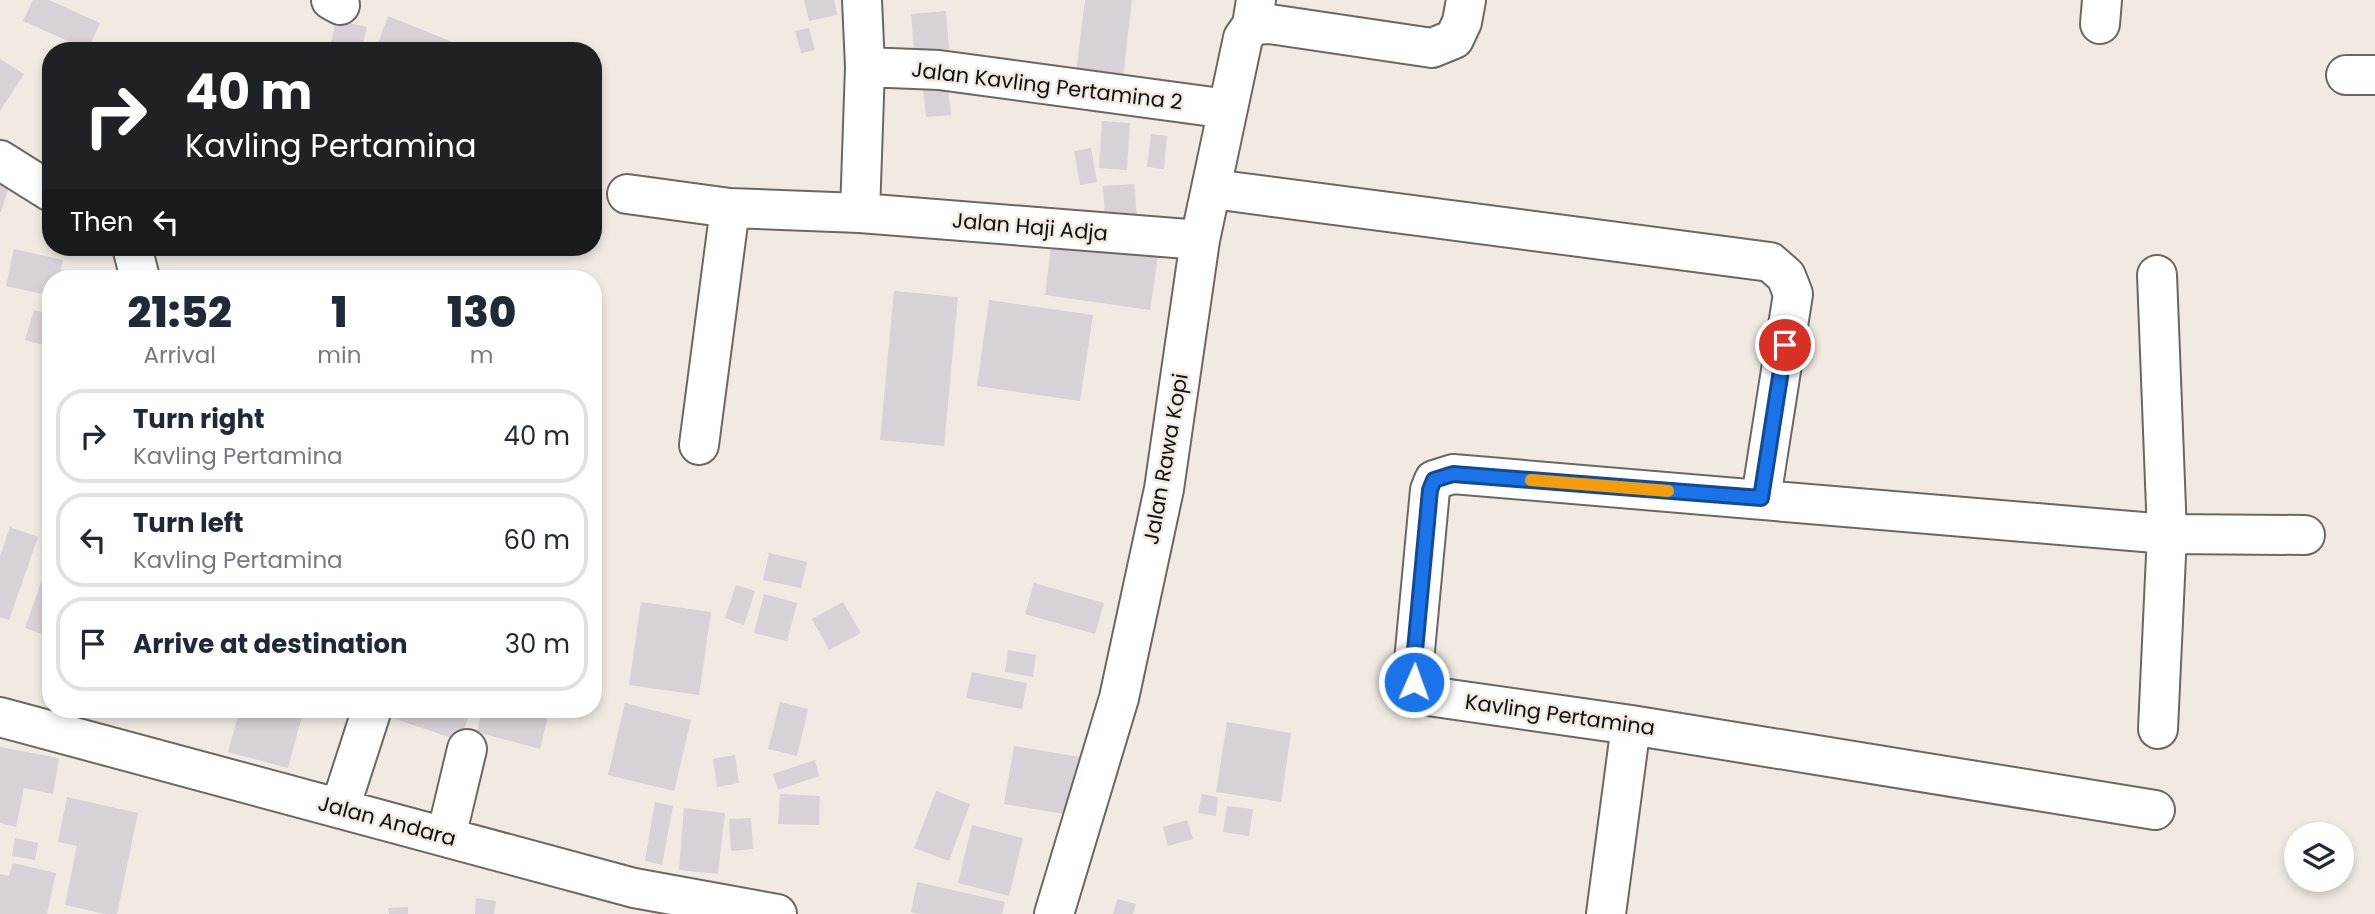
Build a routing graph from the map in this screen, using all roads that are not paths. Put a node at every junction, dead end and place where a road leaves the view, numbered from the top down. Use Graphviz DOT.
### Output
graph roads {
  1 [pos="862,0"];
  2 [pos="1466,0"];
  3 [pos="1254,12"];
  4 [pos="865,67"];
  5 [pos="1228,109"];
  6 [pos="0,160"];
  7 [pos="42,186"];
  8 [pos="1226,191"];
  9 [pos="627,194"];
  10 [pos="730,208"];
  11 [pos="860,213"];
  12 [pos="1200,240"];
  13 [pos="2157,275"];
  14 [pos="699,445"];
  15 [pos="1761,498"];
  16 [pos="2167,534"];
  17 [pos="2305,535"];
  18 [pos="0,717"];
  19 [pos="369,718"];
  20 [pos="1631,725"];
  21 [pos="2158,729"];
  22 [pos="467,749"];
  23 [pos="340,808"];
  24 [pos="2155,810"];
  25 [pos="446,837"];
  26 [pos="631,901"];
  27 [pos="777,914"];
  28 [pos="1054,914"];
  29 [pos="1606,914"];
  1 -- 4 [label="street"];
  2 -- 3 [label="street"];
  3 -- 5 [label="street, Jalan Rawa Kopi"];
  4 -- 5 [label="street, Jalan Kavling Pertamina 2"];
  4 -- 11 [label="street"];
  5 -- 8 [label="street, Jalan Rawa Kopi"];
  6 -- 7 [label="street"];
  8 -- 12 [label="street, Jalan Rawa Kopi"];
  8 -- 15 [label="street"];
  9 -- 10 [label="street, Jalan Haji Adja"];
  10 -- 11 [label="street, Jalan Haji Adja"];
  10 -- 14 [label="street"];
  11 -- 12 [label="street, Jalan Haji Adja"];
  12 -- 28 [label="street, Jalan Rawa Kopi"];
  13 -- 16 [label="street"];
  15 -- 16 [label="street, Kavling Pertamina"];
  15 -- 20 [label="street, Kavling Pertamina"];
  16 -- 17 [label="street, Kavling Pertamina"];
  16 -- 21 [label="street"];
  18 -- 23 [label="street, Jalan Andara"];
  19 -- 23 [label="street"];
  20 -- 24 [label="street, Kavling Pertamina"];
  20 -- 29 [label="street"];
  22 -- 25 [label="street"];
  23 -- 25 [label="street, Jalan Andara"];
  25 -- 26 [label="street, Jalan Andara"];
  26 -- 27 [label="street, Jalan Andara"];
}
